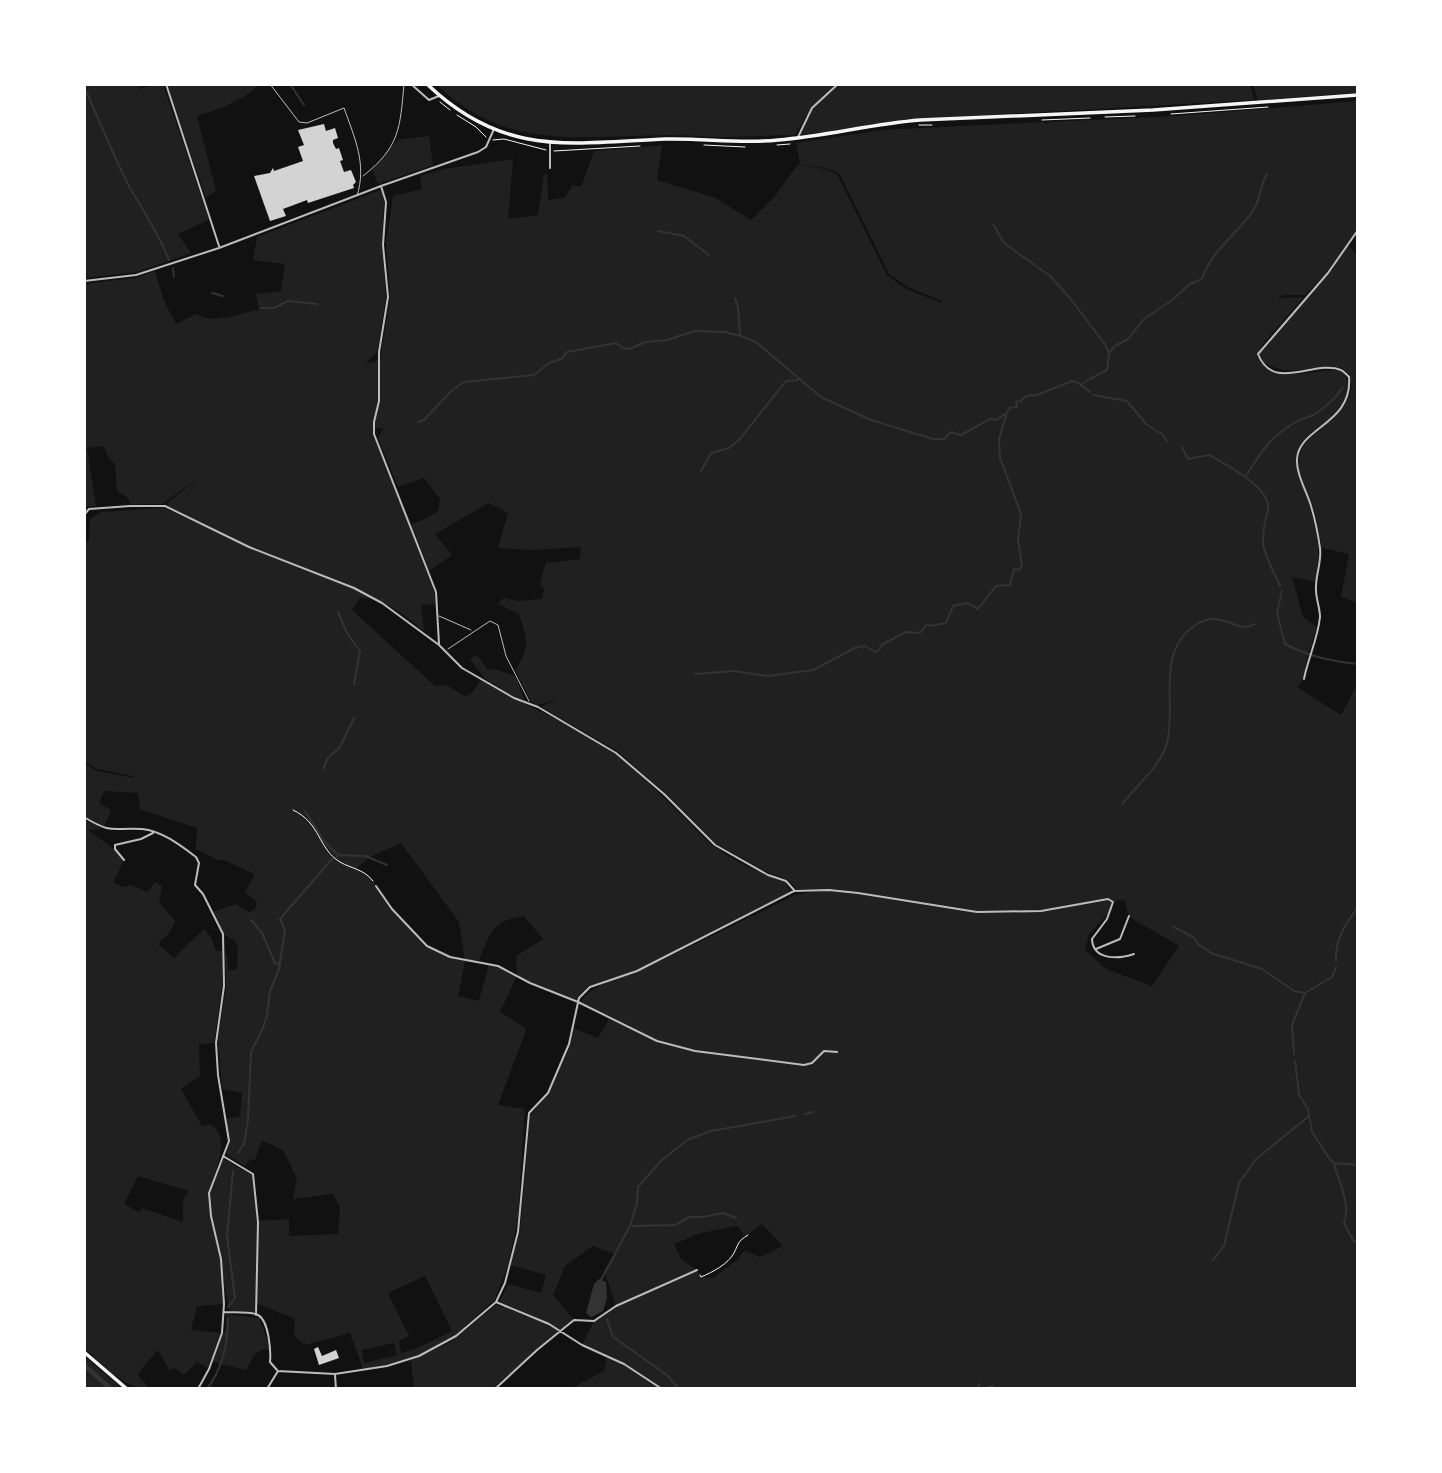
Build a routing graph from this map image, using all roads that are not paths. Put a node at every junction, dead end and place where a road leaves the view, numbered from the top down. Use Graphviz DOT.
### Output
graph roads {
  1 [pos="166,84"];
  2 [pos="270,84"];
  3 [pos="404,84"];
  4 [pos="411,84"];
  5 [pos="427,84"];
  6 [pos="838,84"];
  7 [pos="1358,95"];
  8 [pos="440,96"];
  9 [pos="494,128"];
  10 [pos="798,138"];
  11 [pos="550,143"];
  12 [pos="550,168"];
  13 [pos="362,177"];
  14 [pos="382,186"];
  15 [pos="356,196"];
  16 [pos="1358,230"];
  17 [pos="219,248"];
  18 [pos="84,281"];
  19 [pos="84,514"];
  20 [pos="439,616"];
  21 [pos="473,632"];
  22 [pos="439,645"];
  23 [pos="445,651"];
  24 [pos="1304,679"];
  25 [pos="530,704"];
  26 [pos="84,817"];
  27 [pos="155,832"];
  28 [pos="124,860"];
  29 [pos="376,886"];
  30 [pos="794,891"];
  31 [pos="1129,916"];
  32 [pos="1095,950"];
  33 [pos="1134,954"];
  34 [pos="578,1002"];
  35 [pos="837,1052"];
  36 [pos="222,1155"];
  37 [pos="697,1270"];
  38 [pos="496,1302"];
  39 [pos="224,1312"];
  40 [pos="256,1315"];
  41 [pos="560,1331"];
  42 [pos="84,1352"];
  43 [pos="278,1371"];
  44 [pos="335,1374"];
  45 [pos="127,1389"];
  46 [pos="198,1389"];
  47 [pos="267,1389"];
  48 [pos="336,1389"];
  49 [pos="495,1389"];
  50 [pos="662,1389"];
  1 -- 17 [label="street"];
  2 -- 13 [label="lane"];
  3 -- 13 [label="lane"];
  4 -- 8 [label="street"];
  5 -- 8 [label="main road"];
  6 -- 10 [label="street"];
  7 -- 10 [label="main road"];
  8 -- 9 [label="main road"];
  9 -- 11 [label="main road"];
  9 -- 14 [label="street"];
  10 -- 11 [label="main road"];
  11 -- 12 [label="street"];
  13 -- 15 [label="lane"];
  14 -- 15 [label="street"];
  14 -- 20 [label="street"];
  15 -- 17 [label="street"];
  16 -- 24 [label="street"];
  17 -- 18 [label="street"];
  19 -- 22 [label="street"];
  20 -- 21 [label="lane"];
  20 -- 22 [label="street"];
  21 -- 23 [label="lane"];
  21 -- 25 [label="lane"];
  22 -- 23 [label="street"];
  23 -- 25 [label="street"];
  25 -- 30 [label="street"];
  26 -- 27 [label="street"];
  27 -- 28 [label="street"];
  27 -- 36 [label="street"];
  29 -- 34 [label="street"];
  30 -- 32 [label="street"];
  30 -- 34 [label="street"];
  31 -- 32 [label="street"];
  32 -- 33 [label="street"];
  34 -- 35 [label="street"];
  34 -- 38 [label="street"];
  36 -- 39 [label="street"];
  36 -- 40 [label="street"];
  37 -- 41 [label="street"];
  38 -- 41 [label="street"];
  38 -- 44 [label="street"];
  39 -- 40 [label="street"];
  39 -- 46 [label="street"];
  40 -- 43 [label="street"];
  41 -- 49 [label="street"];
  41 -- 50 [label="street"];
  42 -- 45 [label="main road"];
  43 -- 44 [label="street"];
  43 -- 47 [label="street"];
  44 -- 48 [label="street"];
}
